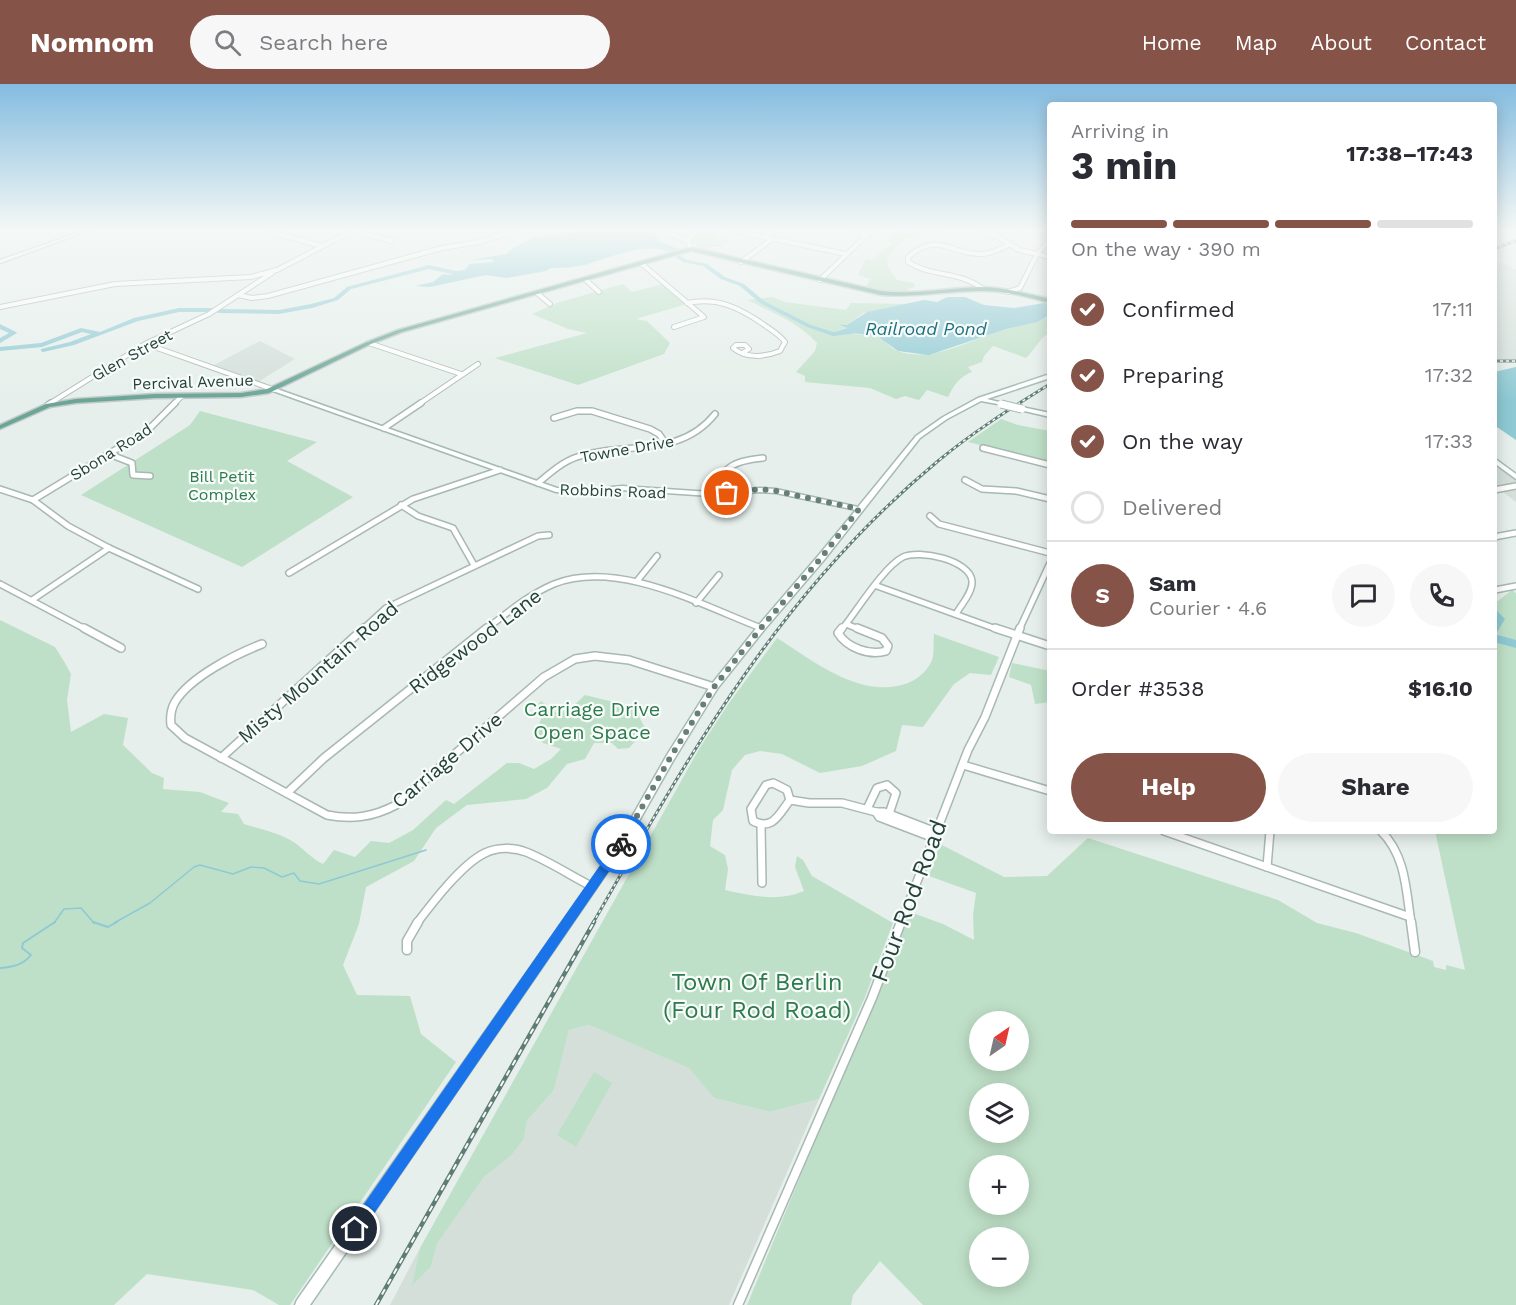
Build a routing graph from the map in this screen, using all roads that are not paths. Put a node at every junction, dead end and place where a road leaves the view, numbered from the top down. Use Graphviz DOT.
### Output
graph roads {
  1 [pos="95,288"];
  2 [pos="249,288"];
  3 [pos="297,288"];
  4 [pos="556,288"];
  5 [pos="594,288"];
  6 [pos="670,288"];
  7 [pos="857,288"];
  8 [pos="1020,288"];
  9 [pos="983,289"];
  10 [pos="599,292"];
  11 [pos="1008,292"];
  12 [pos="537,293"];
  13 [pos="238,295"];
  14 [pos="1024,295"];
  15 [pos="1047,301"];
  16 [pos="687,303"];
  17 [pos="550,304"];
  18 [pos="0,307"];
  19 [pos="674,327"];
  20 [pos="369,342"];
  21 [pos="145,344"];
  22 [pos="744,352"];
  23 [pos="478,364"];
  24 [pos="461,374"];
  25 [pos="1047,377"];
  26 [pos="275,390"];
  27 [pos="182,396"];
  28 [pos="980,399"];
  29 [pos="48,405"];
  30 [pos="715,414"];
  31 [pos="1047,414"];
  32 [pos="554,418"];
  33 [pos="0,427"];
  34 [pos="384,428"];
  35 [pos="666,444"];
  36 [pos="983,448"];
  37 [pos="109,454"];
  38 [pos="763,458"];
  39 [pos="1497,463"];
  40 [pos="1047,464"];
  41 [pos="1497,464"];
  42 [pos="1516,469"];
  43 [pos="500,470"];
  44 [pos="150,476"];
  45 [pos="1516,477"];
  46 [pos="965,480"];
  47 [pos="538,483"];
  48 [pos="1516,486"];
  49 [pos="0,489"];
  50 [pos="1497,489"];
  51 [pos="710,494"];
  52 [pos="1047,498"];
  53 [pos="33,500"];
  54 [pos="401,505"];
  55 [pos="859,509"];
  56 [pos="930,516"];
  57 [pos="1516,533"];
  58 [pos="549,535"];
  59 [pos="1497,536"];
  60 [pos="109,548"];
  61 [pos="1047,552"];
  62 [pos="657,556"];
  63 [pos="474,565"];
  64 [pos="1047,569"];
  65 [pos="289,573"];
  66 [pos="719,575"];
  67 [pos="637,581"];
  68 [pos="0,584"];
  69 [pos="877,586"];
  70 [pos="1516,586"];
  71 [pos="198,589"];
  72 [pos="1497,590"];
  73 [pos="32,600"];
  74 [pos="696,603"];
  75 [pos="956,614"];
  76 [pos="846,624"];
  77 [pos="761,628"];
  78 [pos="1016,636"];
  79 [pos="262,644"];
  80 [pos="1047,645"];
  81 [pos="121,648"];
  82 [pos="714,687"];
  83 [pos="221,758"];
  84 [pos="963,765"];
  85 [pos="1047,790"];
  86 [pos="287,793"];
  87 [pos="790,800"];
  88 [pos="867,809"];
  89 [pos="876,812"];
  90 [pos="889,814"];
  91 [pos="761,826"];
  92 [pos="1173,834"];
  93 [pos="1270,834"];
  94 [pos="1384,834"];
  95 [pos="935,835"];
  96 [pos="1268,867"];
  97 [pos="762,883"];
  98 [pos="592,887"];
  99 [pos="1410,917"];
  100 [pos="407,950"];
  101 [pos="1415,952"];
  102 [pos="302,1305"];
  103 [pos="738,1305"];
  1 -- 18 [label="street"];
  2 -- 13 [label="street, Glen Street"];
  3 -- 13 [label="street"];
  4 -- 12 [label="main road, Percival Avenue"];
  5 -- 10 [label="street"];
  6 -- 16 [label="street"];
  7 -- 9 [label="main road"];
  8 -- 11 [label="street"];
  8 -- 14 [label="street"];
  9 -- 11 [label="main road"];
  11 -- 14 [label="main road"];
  12 -- 17 [label="street"];
  12 -- 20 [label="main road, Percival Avenue"];
  13 -- 21 [label="street, Glen Street"];
  14 -- 15 [label="main road"];
  16 -- 19 [label="street"];
  16 -- 22 [label="street"];
  20 -- 24 [label="street"];
  20 -- 26 [label="main road, Percival Avenue"];
  21 -- 26 [label="street"];
  21 -- 29 [label="street, Glen Street"];
  23 -- 24 [label="street"];
  24 -- 34 [label="street"];
  25 -- 28 [label="street"];
  26 -- 27 [label="main road, Percival Avenue"];
  26 -- 34 [label="street, Robbins Road"];
  27 -- 29 [label="main road, Percival Avenue"];
  27 -- 37 [label="street, Sbona Road"];
  28 -- 31 [label="street, bridge"];
  28 -- 55 [label="street"];
  29 -- 33 [label="main road, Percival Avenue"];
  30 -- 35 [label="street, Towne Drive"];
  32 -- 35 [label="street"];
  34 -- 43 [label="street, Robbins Road"];
  35 -- 47 [label="street, Towne Drive"];
  36 -- 40 [label="street"];
  37 -- 44 [label="street"];
  37 -- 53 [label="street, Sbona Road"];
  38 -- 51 [label="street"];
  39 -- 42 [label="street"];
  41 -- 45 [label="street"];
  43 -- 47 [label="street, Robbins Road"];
  43 -- 54 [label="street"];
  46 -- 52 [label="street"];
  47 -- 51 [label="street, Robbins Road"];
  48 -- 50 [label="street"];
  49 -- 53 [label="street"];
  51 -- 55 [label="street, Robbins Road"];
  53 -- 60 [label="street"];
  54 -- 63 [label="street"];
  54 -- 65 [label="street"];
  55 -- 77 [label="street"];
  56 -- 61 [label="street"];
  57 -- 59 [label="street"];
  58 -- 63 [label="street, Misty Mountain Road"];
  60 -- 71 [label="street"];
  60 -- 73 [label="street"];
  62 -- 67 [label="street"];
  63 -- 83 [label="street, Misty Mountain Road"];
  64 -- 78 [label="street, Four Rod Road"];
  66 -- 74 [label="street"];
  67 -- 74 [label="street, Ridgewood Lane"];
  67 -- 86 [label="street, Ridgewood Lane"];
  68 -- 73 [label="street"];
  69 -- 75 [label="street"];
  69 -- 75 [label="street"];
  69 -- 76 [label="street"];
  70 -- 72 [label="street"];
  73 -- 81 [label="street"];
  74 -- 77 [label="street, Ridgewood Lane"];
  75 -- 78 [label="street"];
  76 -- 76 [label="street"];
  77 -- 82 [label="street"];
  78 -- 80 [label="street"];
  78 -- 84 [label="street, Four Rod Road"];
  79 -- 83 [label="street, Carriage Drive"];
  82 -- 86 [label="street, Carriage Drive"];
  82 -- 98 [label="street"];
  83 -- 86 [label="street, Carriage Drive"];
  84 -- 85 [label="street"];
  84 -- 95 [label="street, Four Rod Road"];
  87 -- 88 [label="street"];
  87 -- 91 [label="street"];
  87 -- 91 [label="street"];
  88 -- 89 [label="street"];
  88 -- 90 [label="street"];
  89 -- 90 [label="street"];
  89 -- 95 [label="street"];
  90 -- 95 [label="street"];
  91 -- 97 [label="street"];
  92 -- 96 [label="street"];
  93 -- 96 [label="street"];
  94 -- 99 [label="street"];
  95 -- 103 [label="street, Four Rod Road"];
  96 -- 99 [label="street"];
  98 -- 100 [label="street"];
  98 -- 102 [label="street"];
  99 -- 101 [label="street"];
}
